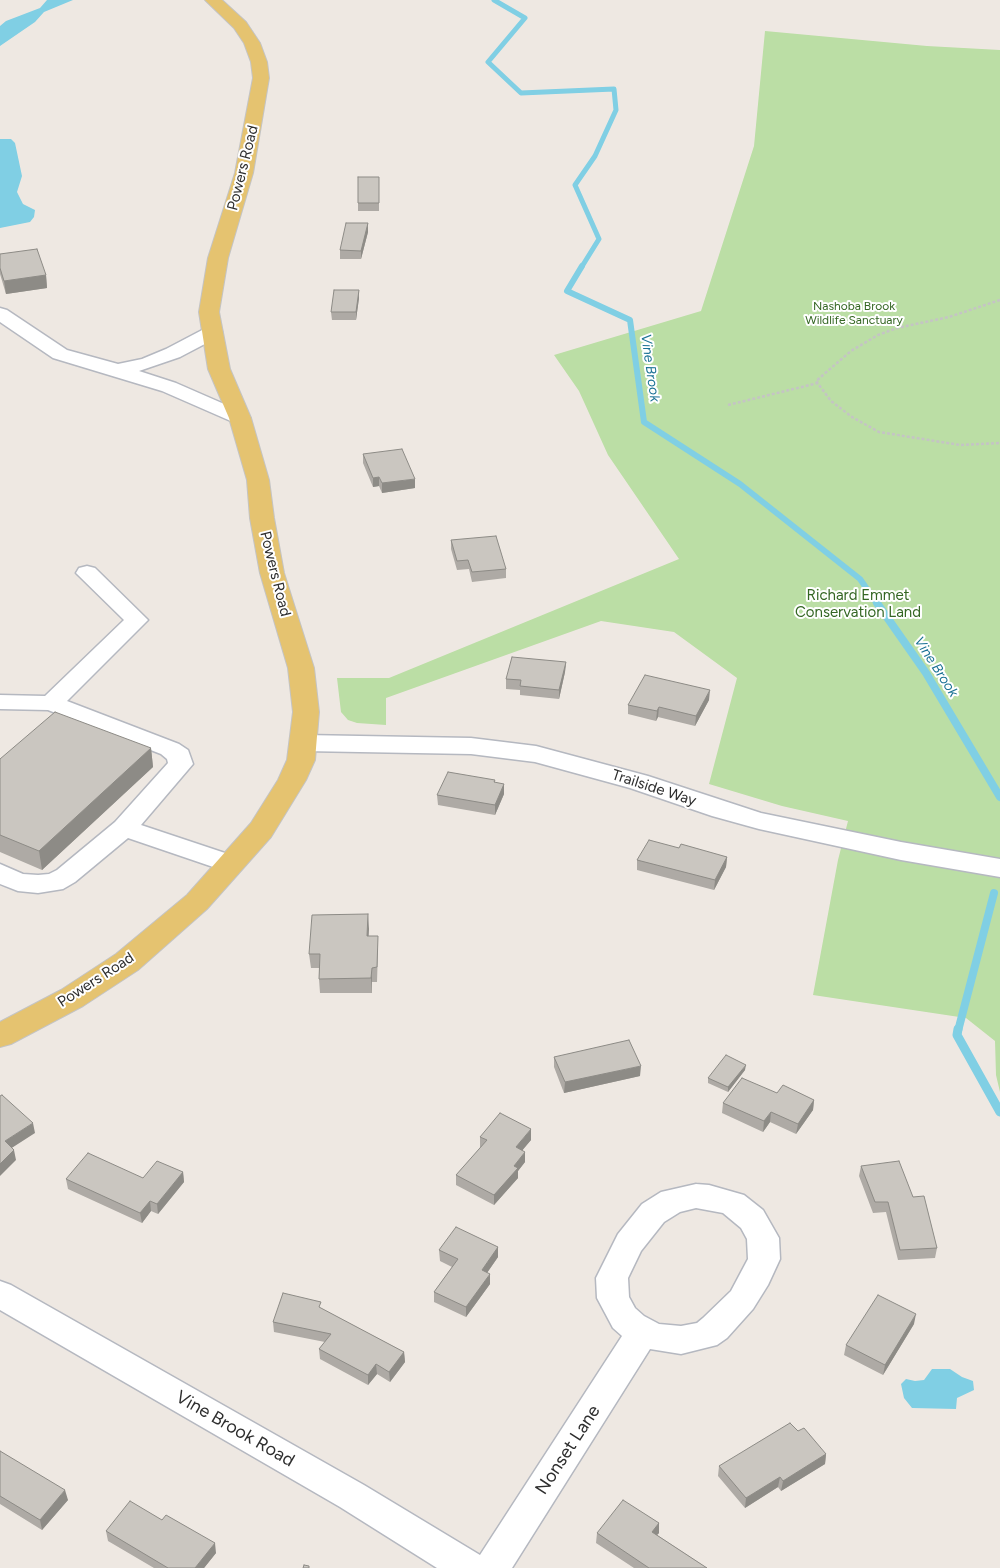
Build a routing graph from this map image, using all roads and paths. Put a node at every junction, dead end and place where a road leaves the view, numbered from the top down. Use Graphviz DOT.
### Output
graph roads {
  1 [pos="213,0"];
  2 [pos="1000,300"];
  3 [pos="0,314"];
  4 [pos="212,332"];
  5 [pos="118,370"];
  6 [pos="818,383"];
  7 [pos="728,405"];
  8 [pos="240,418"];
  9 [pos="1000,443"];
  10 [pos="87,573"];
  11 [pos="0,702"];
  12 [pos="51,703"];
  13 [pos="304,742"];
  14 [pos="124,828"];
  15 [pos="231,864"];
  16 [pos="1000,868"];
  17 [pos="0,873"];
  18 [pos="0,1036"];
  19 [pos="0,1294"];
  20 [pos="643,1332"];
  21 [pos="468,1568"];
  22 [pos="492,1568"];
  1 -- 4 [label="main road, Powers Road"];
  2 -- 6 [label="path"];
  3 -- 5 [label="street"];
  4 -- 5 [label="street"];
  4 -- 8 [label="main road, Powers Road"];
  5 -- 8 [label="street"];
  6 -- 7 [label="path"];
  6 -- 9 [label="path"];
  8 -- 13 [label="main road, Powers Road"];
  10 -- 12 [label="street"];
  11 -- 12 [label="street"];
  12 -- 14 [label="street"];
  13 -- 15 [label="main road, Powers Road"];
  13 -- 16 [label="street, Trailside Way"];
  14 -- 15 [label="street"];
  14 -- 17 [label="street"];
  15 -- 18 [label="main road, Powers Road"];
  19 -- 21 [label="street, Vine Brook Road"];
  20 -- 20 [label="street"];
  20 -- 22 [label="street, Nonset Lane"];
}
